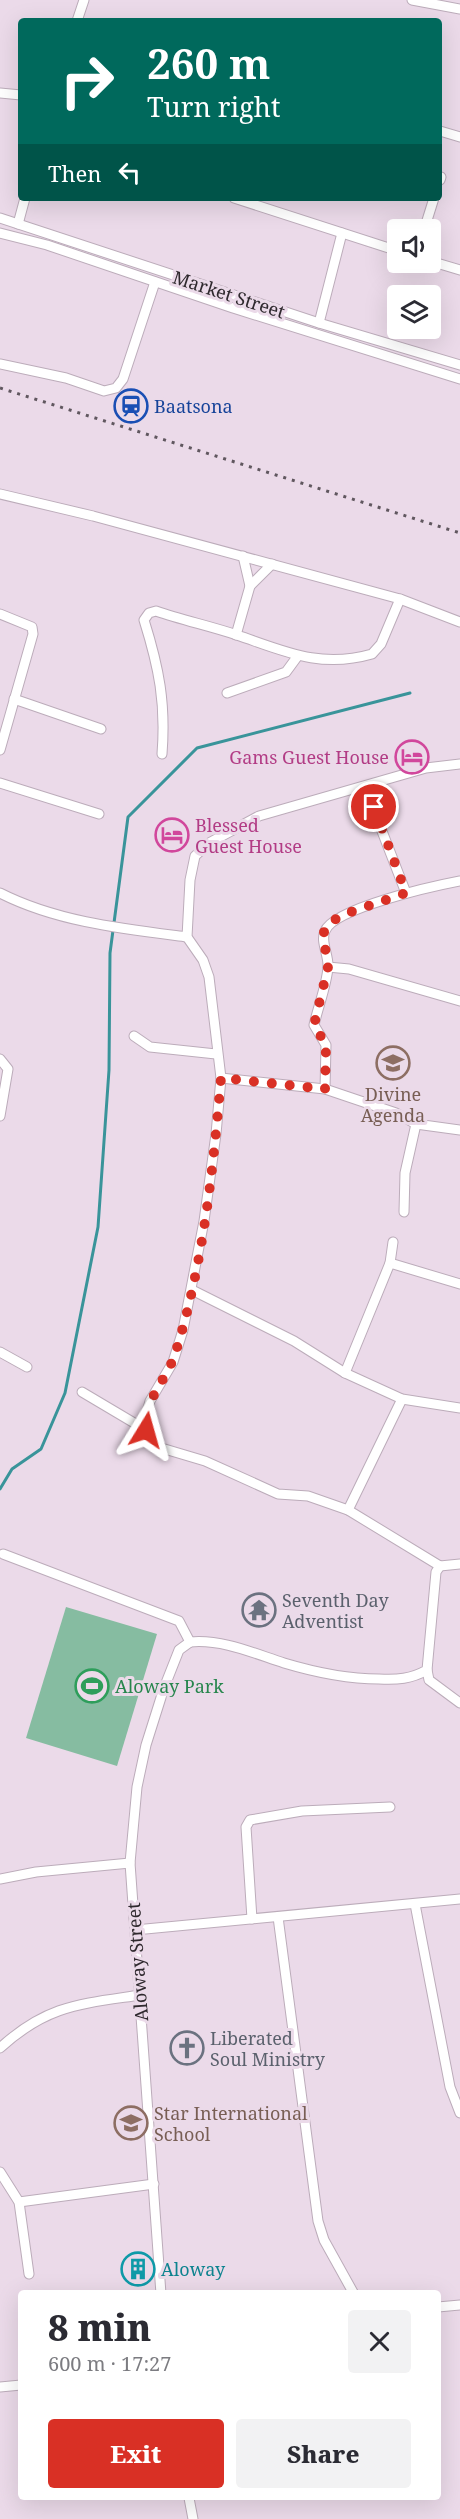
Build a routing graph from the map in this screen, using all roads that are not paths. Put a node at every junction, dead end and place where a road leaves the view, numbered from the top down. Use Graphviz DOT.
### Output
graph roads {
  1 [pos="84,0"];
  2 [pos="412,0"];
  3 [pos="456,5"];
  4 [pos="78,18"];
  5 [pos="0,93"];
  6 [pos="18,95"];
  7 [pos="442,132"];
  8 [pos="460,136"];
  9 [pos="24,201"];
  10 [pos="243,201"];
  11 [pos="433,201"];
  12 [pos="0,219"];
  13 [pos="427,219"];
  14 [pos="18,224"];
  15 [pos="0,233"];
  16 [pos="342,233"];
  17 [pos="387,247"];
  18 [pos="441,264"];
  19 [pos="460,270"];
  20 [pos="155,282"];
  21 [pos="319,323"];
  22 [pos="0,364"];
  23 [pos="460,365"];
  24 [pos="460,379"];
  25 [pos="0,494"];
  26 [pos="243,556"];
  27 [pos="272,564"];
  28 [pos="250,586"];
  29 [pos="399,599"];
  30 [pos="0,614"];
  31 [pos="460,622"];
  32 [pos="236,635"];
  33 [pos="297,657"];
  34 [pos="227,693"];
  35 [pos="14,699"];
  36 [pos="101,729"];
  37 [pos="0,750"];
  38 [pos="162,754"];
  39 [pos="460,764"];
  40 [pos="0,783"];
  41 [pos="374,807"];
  42 [pos="99,814"];
  43 [pos="460,881"];
  44 [pos="0,893"];
  45 [pos="406,893"];
  46 [pos="187,937"];
  47 [pos="328,967"];
  48 [pos="460,1001"];
  49 [pos="134,1036"];
  50 [pos="216,1054"];
  51 [pos="0,1059"];
  52 [pos="221,1078"];
  53 [pos="325,1089"];
  54 [pos="0,1116"];
  55 [pos="416,1124"];
  56 [pos="460,1130"];
  57 [pos="404,1212"];
  58 [pos="393,1242"];
  59 [pos="390,1263"];
  60 [pos="460,1284"];
  61 [pos="192,1290"];
  62 [pos="0,1352"];
  63 [pos="27,1367"];
  64 [pos="345,1373"];
  65 [pos="82,1392"];
  66 [pos="402,1399"];
  67 [pos="460,1408"];
  68 [pos="146,1430"];
  69 [pos="348,1510"];
  70 [pos="3,1554"];
  71 [pos="460,1564"];
  72 [pos="440,1566"];
  73 [pos="190,1642"];
  74 [pos="427,1670"];
  75 [pos="460,1703"];
  76 [pos="390,1807"];
  77 [pos="130,1863"];
  78 [pos="0,1879"];
  79 [pos="460,1899"];
  80 [pos="416,1904"];
  81 [pos="278,1917"];
  82 [pos="252,1919"];
  83 [pos="135,1930"];
  84 [pos="140,1995"];
  85 [pos="0,2048"];
  86 [pos="460,2113"];
  87 [pos="0,2172"];
  88 [pos="154,2184"];
  89 [pos="19,2202"];
  90 [pos="29,2274"];
  91 [pos="161,2290"];
  92 [pos="352,2290"];
  93 [pos="460,2305"];
  94 [pos="441,2307"];
  95 [pos="18,2385"];
  96 [pos="0,2387"];
  97 [pos="189,2500"];
  98 [pos="194,2519"];
  1 -- 4 [label="street"];
  2 -- 3 [label="street"];
  5 -- 6 [label="street"];
  7 -- 8 [label="street"];
  9 -- 14 [label="street"];
  10 -- 16 [label="street"];
  11 -- 13 [label="street"];
  12 -- 14 [label="street, Market Street"];
  14 -- 21 [label="street, Market Street"];
  15 -- 20 [label="street, Market Street"];
  16 -- 17 [label="street"];
  16 -- 21 [label="street"];
  18 -- 19 [label="street"];
  20 -- 22 [label="street"];
  20 -- 24 [label="street, Market Street"];
  21 -- 23 [label="street, Market Street"];
  25 -- 26 [label="street"];
  26 -- 27 [label="street"];
  26 -- 28 [label="street"];
  27 -- 28 [label="street"];
  27 -- 29 [label="street"];
  28 -- 32 [label="street"];
  29 -- 31 [label="street"];
  29 -- 33 [label="street"];
  30 -- 35 [label="street"];
  32 -- 33 [label="street"];
  32 -- 38 [label="street"];
  33 -- 34 [label="street"];
  35 -- 36 [label="street"];
  35 -- 37 [label="street"];
  39 -- 46 [label="street"];
  40 -- 42 [label="street"];
  41 -- 45 [label="street"];
  43 -- 45 [label="street"];
  44 -- 46 [label="street"];
  45 -- 47 [label="street"];
  46 -- 50 [label="street"];
  47 -- 48 [label="street"];
  47 -- 53 [label="street"];
  49 -- 50 [label="street"];
  50 -- 52 [label="street"];
  51 -- 54 [label="street"];
  52 -- 53 [label="street"];
  52 -- 61 [label="street"];
  53 -- 55 [label="street"];
  55 -- 56 [label="street"];
  55 -- 57 [label="street"];
  58 -- 59 [label="street"];
  59 -- 60 [label="street"];
  59 -- 64 [label="street"];
  61 -- 64 [label="street"];
  61 -- 68 [label="street"];
  62 -- 63 [label="street"];
  64 -- 66 [label="street"];
  65 -- 68 [label="street"];
  66 -- 67 [label="street"];
  66 -- 69 [label="street"];
  68 -- 69 [label="street"];
  69 -- 72 [label="street"];
  70 -- 73 [label="street"];
  71 -- 72 [label="street"];
  72 -- 74 [label="street"];
  73 -- 74 [label="street"];
  73 -- 77 [label="street, Aloway Street"];
  74 -- 75 [label="street"];
  76 -- 82 [label="street"];
  77 -- 78 [label="street"];
  77 -- 83 [label="street, Aloway Street"];
  79 -- 80 [label="street"];
  80 -- 81 [label="street"];
  80 -- 86 [label="street"];
  81 -- 82 [label="street"];
  81 -- 92 [label="street"];
  82 -- 83 [label="street"];
  83 -- 84 [label="street, Aloway Street"];
  84 -- 85 [label="street"];
  84 -- 88 [label="street, Aloway Street"];
  87 -- 89 [label="street"];
  88 -- 89 [label="street"];
  88 -- 91 [label="street, Aloway Street"];
  89 -- 90 [label="street"];
  93 -- 94 [label="street"];
  95 -- 96 [label="street"];
  97 -- 98 [label="street"];
}
